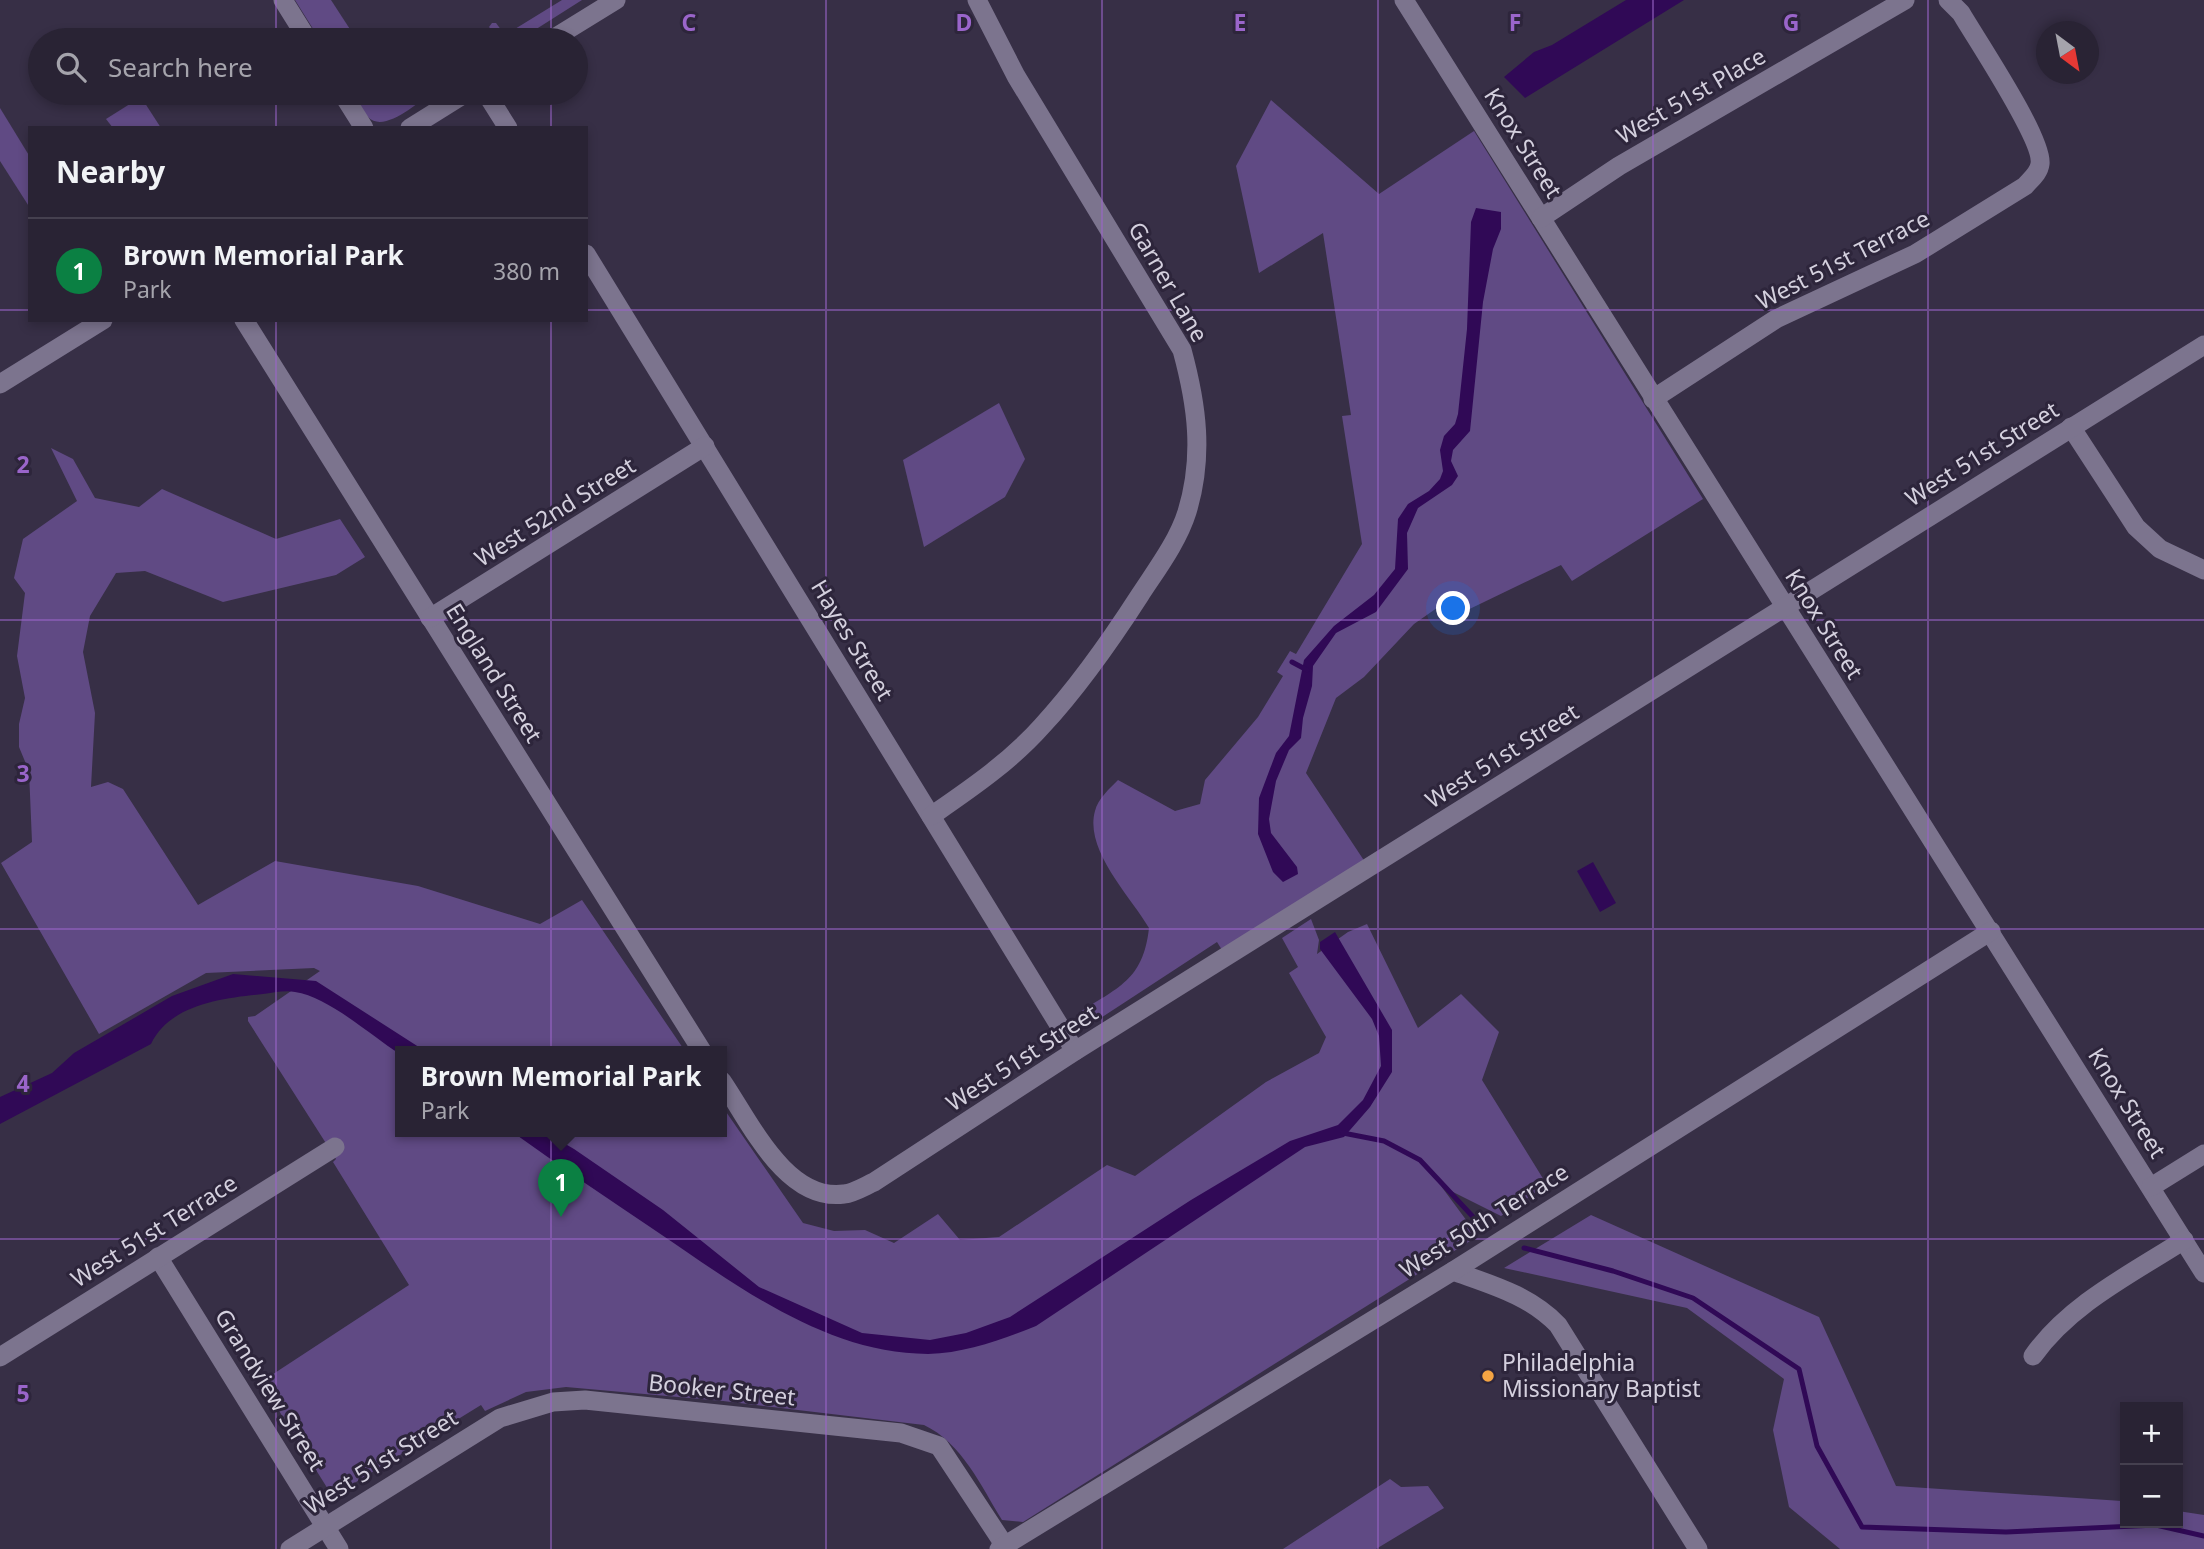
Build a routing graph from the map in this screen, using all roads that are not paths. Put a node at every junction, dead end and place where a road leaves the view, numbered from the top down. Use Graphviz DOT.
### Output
graph roads {
  1 [pos="283,0"];
  2 [pos="616,0"];
  3 [pos="977,0"];
  4 [pos="1404,0"];
  5 [pos="1905,0"];
  6 [pos="1948,0"];
  7 [pos="300,28"];
  8 [pos="570,28"];
  9 [pos="350,105"];
  10 [pos="447,105"];
  11 [pos="494,105"];
  12 [pos="363,126"];
  13 [pos="413,126"];
  14 [pos="507,126"];
  15 [pos="1541,218"];
  16 [pos="588,257"];
  17 [pos="100,322"];
  18 [pos="245,322"];
  19 [pos="2204,345"];
  20 [pos="0,384"];
  21 [pos="1653,399"];
  22 [pos="2071,427"];
  23 [pos="705,446"];
  24 [pos="2204,570"];
  25 [pos="1784,606"];
  26 [pos="430,618"];
  27 [pos="931,816"];
  28 [pos="1991,931"];
  29 [pos="699,1046"];
  30 [pos="1075,1051"];
  31 [pos="727,1089"];
  32 [pos="335,1147"];
  33 [pos="2204,1154"];
  34 [pos="2151,1187"];
  35 [pos="2183,1240"];
  36 [pos="158,1257"];
  37 [pos="1453,1271"];
  38 [pos="2204,1273"];
  39 [pos="2033,1356"];
  40 [pos="0,1357"];
  41 [pos="500,1418"];
  42 [pos="325,1527"];
  43 [pos="1004,1548"];
  44 [pos="290,1549"];
  45 [pos="339,1549"];
  46 [pos="1698,1549"];
  1 -- 7 [label="street"];
  2 -- 8 [label="street"];
  3 -- 27 [label="street, Garner Lane"];
  4 -- 15 [label="street, Knox Street"];
  5 -- 15 [label="street, West 51st Place"];
  6 -- 21 [label="street, West 51st Terrace"];
  9 -- 12 [label="street"];
  10 -- 13 [label="street"];
  11 -- 14 [label="street"];
  15 -- 21 [label="street, Knox Street"];
  16 -- 23 [label="street, Hayes Street"];
  17 -- 20 [label="street"];
  18 -- 26 [label="street, England Street"];
  19 -- 22 [label="street, West 51st Street"];
  21 -- 25 [label="street, Knox Street"];
  22 -- 24 [label="street"];
  22 -- 25 [label="street, West 51st Street"];
  23 -- 26 [label="street, West 52nd Street"];
  23 -- 27 [label="street, Hayes Street"];
  25 -- 28 [label="street, Knox Street"];
  25 -- 30 [label="street, West 51st Street"];
  26 -- 29 [label="street, England Street"];
  27 -- 30 [label="street, Hayes Street"];
  28 -- 34 [label="street, Knox Street"];
  28 -- 37 [label="street, West 50th Terrace"];
  30 -- 31 [label="street, West 51st Street"];
  32 -- 36 [label="street, West 51st Terrace"];
  33 -- 34 [label="street"];
  34 -- 35 [label="street, Knox Street"];
  35 -- 38 [label="street, Knox Street"];
  35 -- 39 [label="street"];
  36 -- 40 [label="street, West 51st Terrace"];
  36 -- 42 [label="street, Grandview Street"];
  37 -- 43 [label="street, West 50th Terrace"];
  37 -- 46 [label="street"];
  41 -- 42 [label="street, West 51st Street"];
  41 -- 43 [label="street, Booker Street"];
  42 -- 44 [label="street, West 51st Street"];
  42 -- 45 [label="street, Grandview Street"];
}
